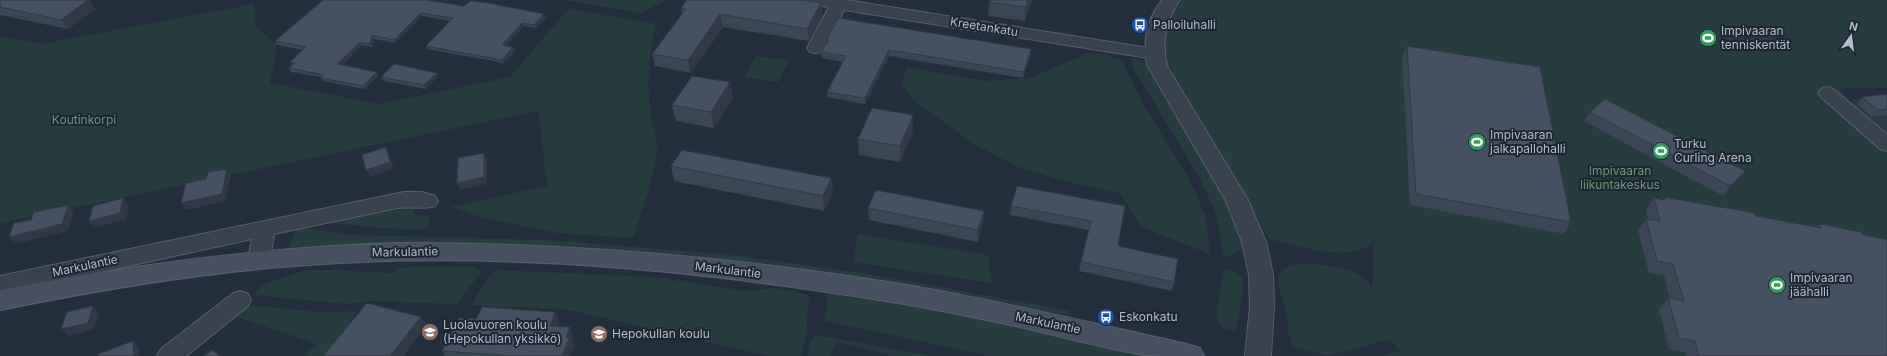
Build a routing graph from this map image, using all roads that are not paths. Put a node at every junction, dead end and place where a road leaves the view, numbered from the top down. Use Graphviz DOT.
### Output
graph roads {
  1 [pos="814,0"];
  2 [pos="1171,0"];
  3 [pos="839,4"];
  4 [pos="816,48"];
  5 [pos="1155,54"];
  6 [pos="1827,94"];
  7 [pos="1887,144"];
  8 [pos="428,201"];
  9 [pos="264,228"];
  10 [pos="259,260"];
  11 [pos="0,285"];
  12 [pos="0,300"];
  13 [pos="240,300"];
  14 [pos="169,356"];
  15 [pos="1191,356"];
  16 [pos="1258,356"];
  1 -- 3 [label="street, Kreetankatu"];
  2 -- 5 [label="street"];
  3 -- 4 [label="street"];
  3 -- 5 [label="street, Kreetankatu"];
  5 -- 16 [label="street"];
  6 -- 7 [label="street"];
  8 -- 9 [label="street, Markulantie"];
  9 -- 10 [label="street"];
  9 -- 11 [label="street, Markulantie"];
  10 -- 12 [label="main road, Markulantie"];
  10 -- 15 [label="main road, Markulantie"];
  13 -- 14 [label="street"];
}
